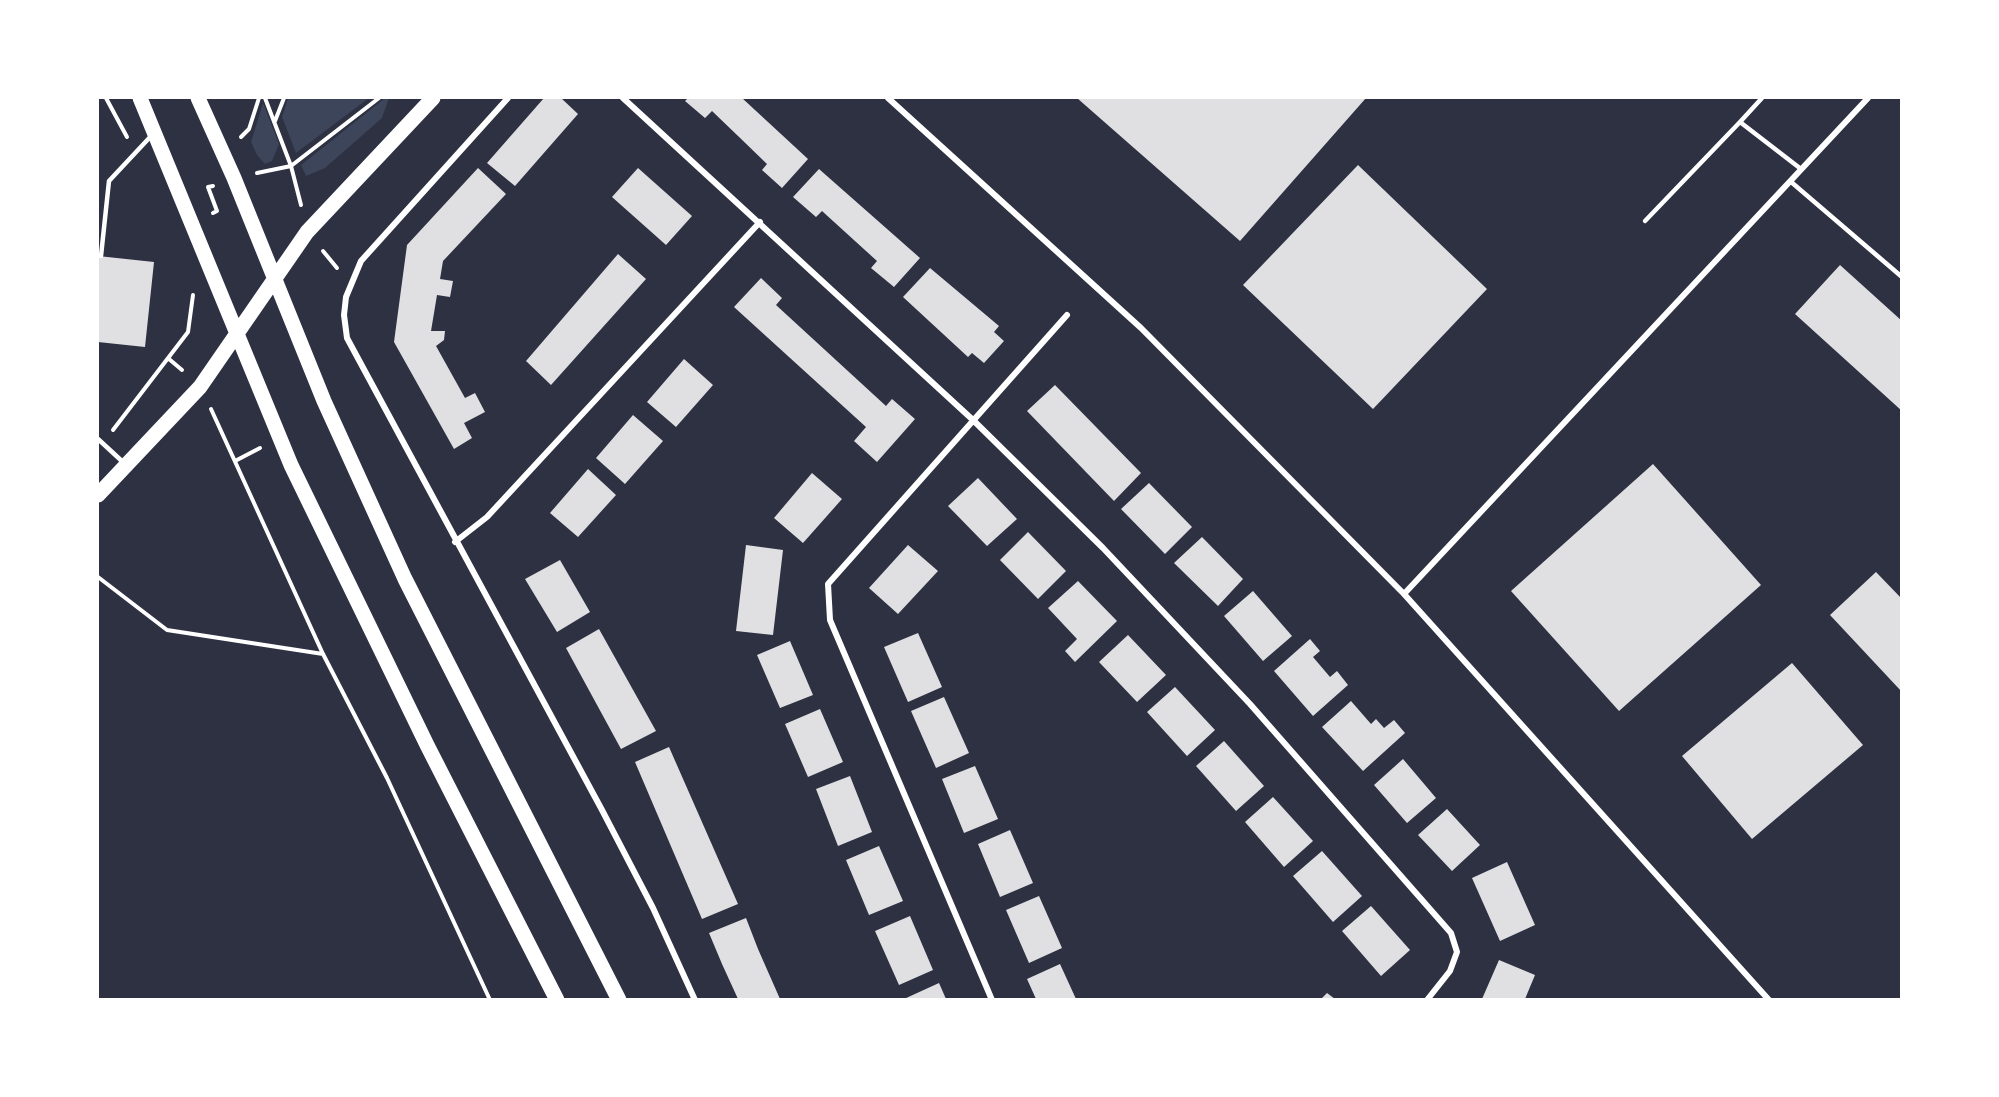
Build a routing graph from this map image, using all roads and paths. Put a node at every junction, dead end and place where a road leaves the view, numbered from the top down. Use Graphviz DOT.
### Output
graph roads {
  1 [pos="106,98"];
  2 [pos="140,98"];
  3 [pos="198,98"];
  4 [pos="259,98"];
  5 [pos="265,98"];
  6 [pos="284,98"];
  7 [pos="380,98"];
  8 [pos="433,98"];
  9 [pos="508,98"];
  10 [pos="623,98"];
  11 [pos="888,98"];
  12 [pos="1762,98"];
  13 [pos="1868,98"];
  14 [pos="274,121"];
  15 [pos="1740,122"];
  16 [pos="154,133"];
  17 [pos="135,152"];
  18 [pos="223,153"];
  19 [pos="291,166"];
  20 [pos="1801,169"];
  21 [pos="234,178"];
  22 [pos="1790,181"];
  23 [pos="191,221"];
  24 [pos="1645,221"];
  25 [pos="760,222"];
  26 [pos="307,232"];
  27 [pos="101,256"];
  28 [pos="354,275"];
  29 [pos="1902,277"];
  30 [pos="275,279"];
  31 [pos="191,286"];
  32 [pos="1067,315"];
  33 [pos="236,334"];
  34 [pos="169,359"];
  35 [pos="200,387"];
  36 [pos="973,420"];
  37 [pos="280,439"];
  38 [pos="100,442"];
  39 [pos="235,461"];
  40 [pos="126,464"];
  41 [pos="98,495"];
  42 [pos="455,542"];
  43 [pos="98,576"];
  44 [pos="1404,594"];
  45 [pos="323,654"];
  46 [pos="490,999"];
  47 [pos="557,999"];
  48 [pos="619,999"];
  49 [pos="694,999"];
  50 [pos="992,999"];
  51 [pos="1426,999"];
  52 [pos="1769,999"];
  1 -- 17 [label="path"];
  2 -- 16 [label="main road"];
  3 -- 18 [label="main road"];
  4 -- 18 [label="path"];
  5 -- 14 [label="path"];
  6 -- 14 [label="path"];
  7 -- 19 [label="path"];
  8 -- 26 [label="main road"];
  9 -- 28 [label="street"];
  10 -- 25 [label="street"];
  11 -- 44 [label="street"];
  12 -- 15 [label="lane"];
  13 -- 20 [label="street"];
  14 -- 19 [label="path"];
  15 -- 20 [label="lane"];
  15 -- 24 [label="lane"];
  16 -- 17 [label="lane"];
  16 -- 23 [label="main road"];
  17 -- 27 [label="lane"];
  18 -- 21 [label="main road"];
  19 -- 21 [label="path"];
  19 -- 26 [label="path"];
  20 -- 22 [label="street"];
  21 -- 23 [label="path"];
  21 -- 30 [label="main road"];
  22 -- 29 [label="lane"];
  22 -- 44 [label="street"];
  23 -- 33 [label="main road"];
  25 -- 36 [label="street"];
  25 -- 42 [label="street"];
  26 -- 28 [label="path"];
  26 -- 30 [label="main road"];
  28 -- 42 [label="street"];
  30 -- 33 [label="main road"];
  30 -- 48 [label="main road"];
  31 -- 34 [label="path"];
  32 -- 36 [label="street"];
  33 -- 35 [label="main road"];
  33 -- 37 [label="main road"];
  34 -- 35 [label="path"];
  34 -- 38 [label="path"];
  35 -- 39 [label="path"];
  35 -- 40 [label="main road"];
  36 -- 50 [label="street"];
  36 -- 51 [label="street"];
  37 -- 39 [label="path"];
  37 -- 47 [label="main road"];
  38 -- 40 [label="lane"];
  39 -- 45 [label="path"];
  40 -- 41 [label="main road"];
  42 -- 49 [label="street"];
  43 -- 45 [label="path"];
  44 -- 52 [label="street"];
  45 -- 46 [label="path"];
}
